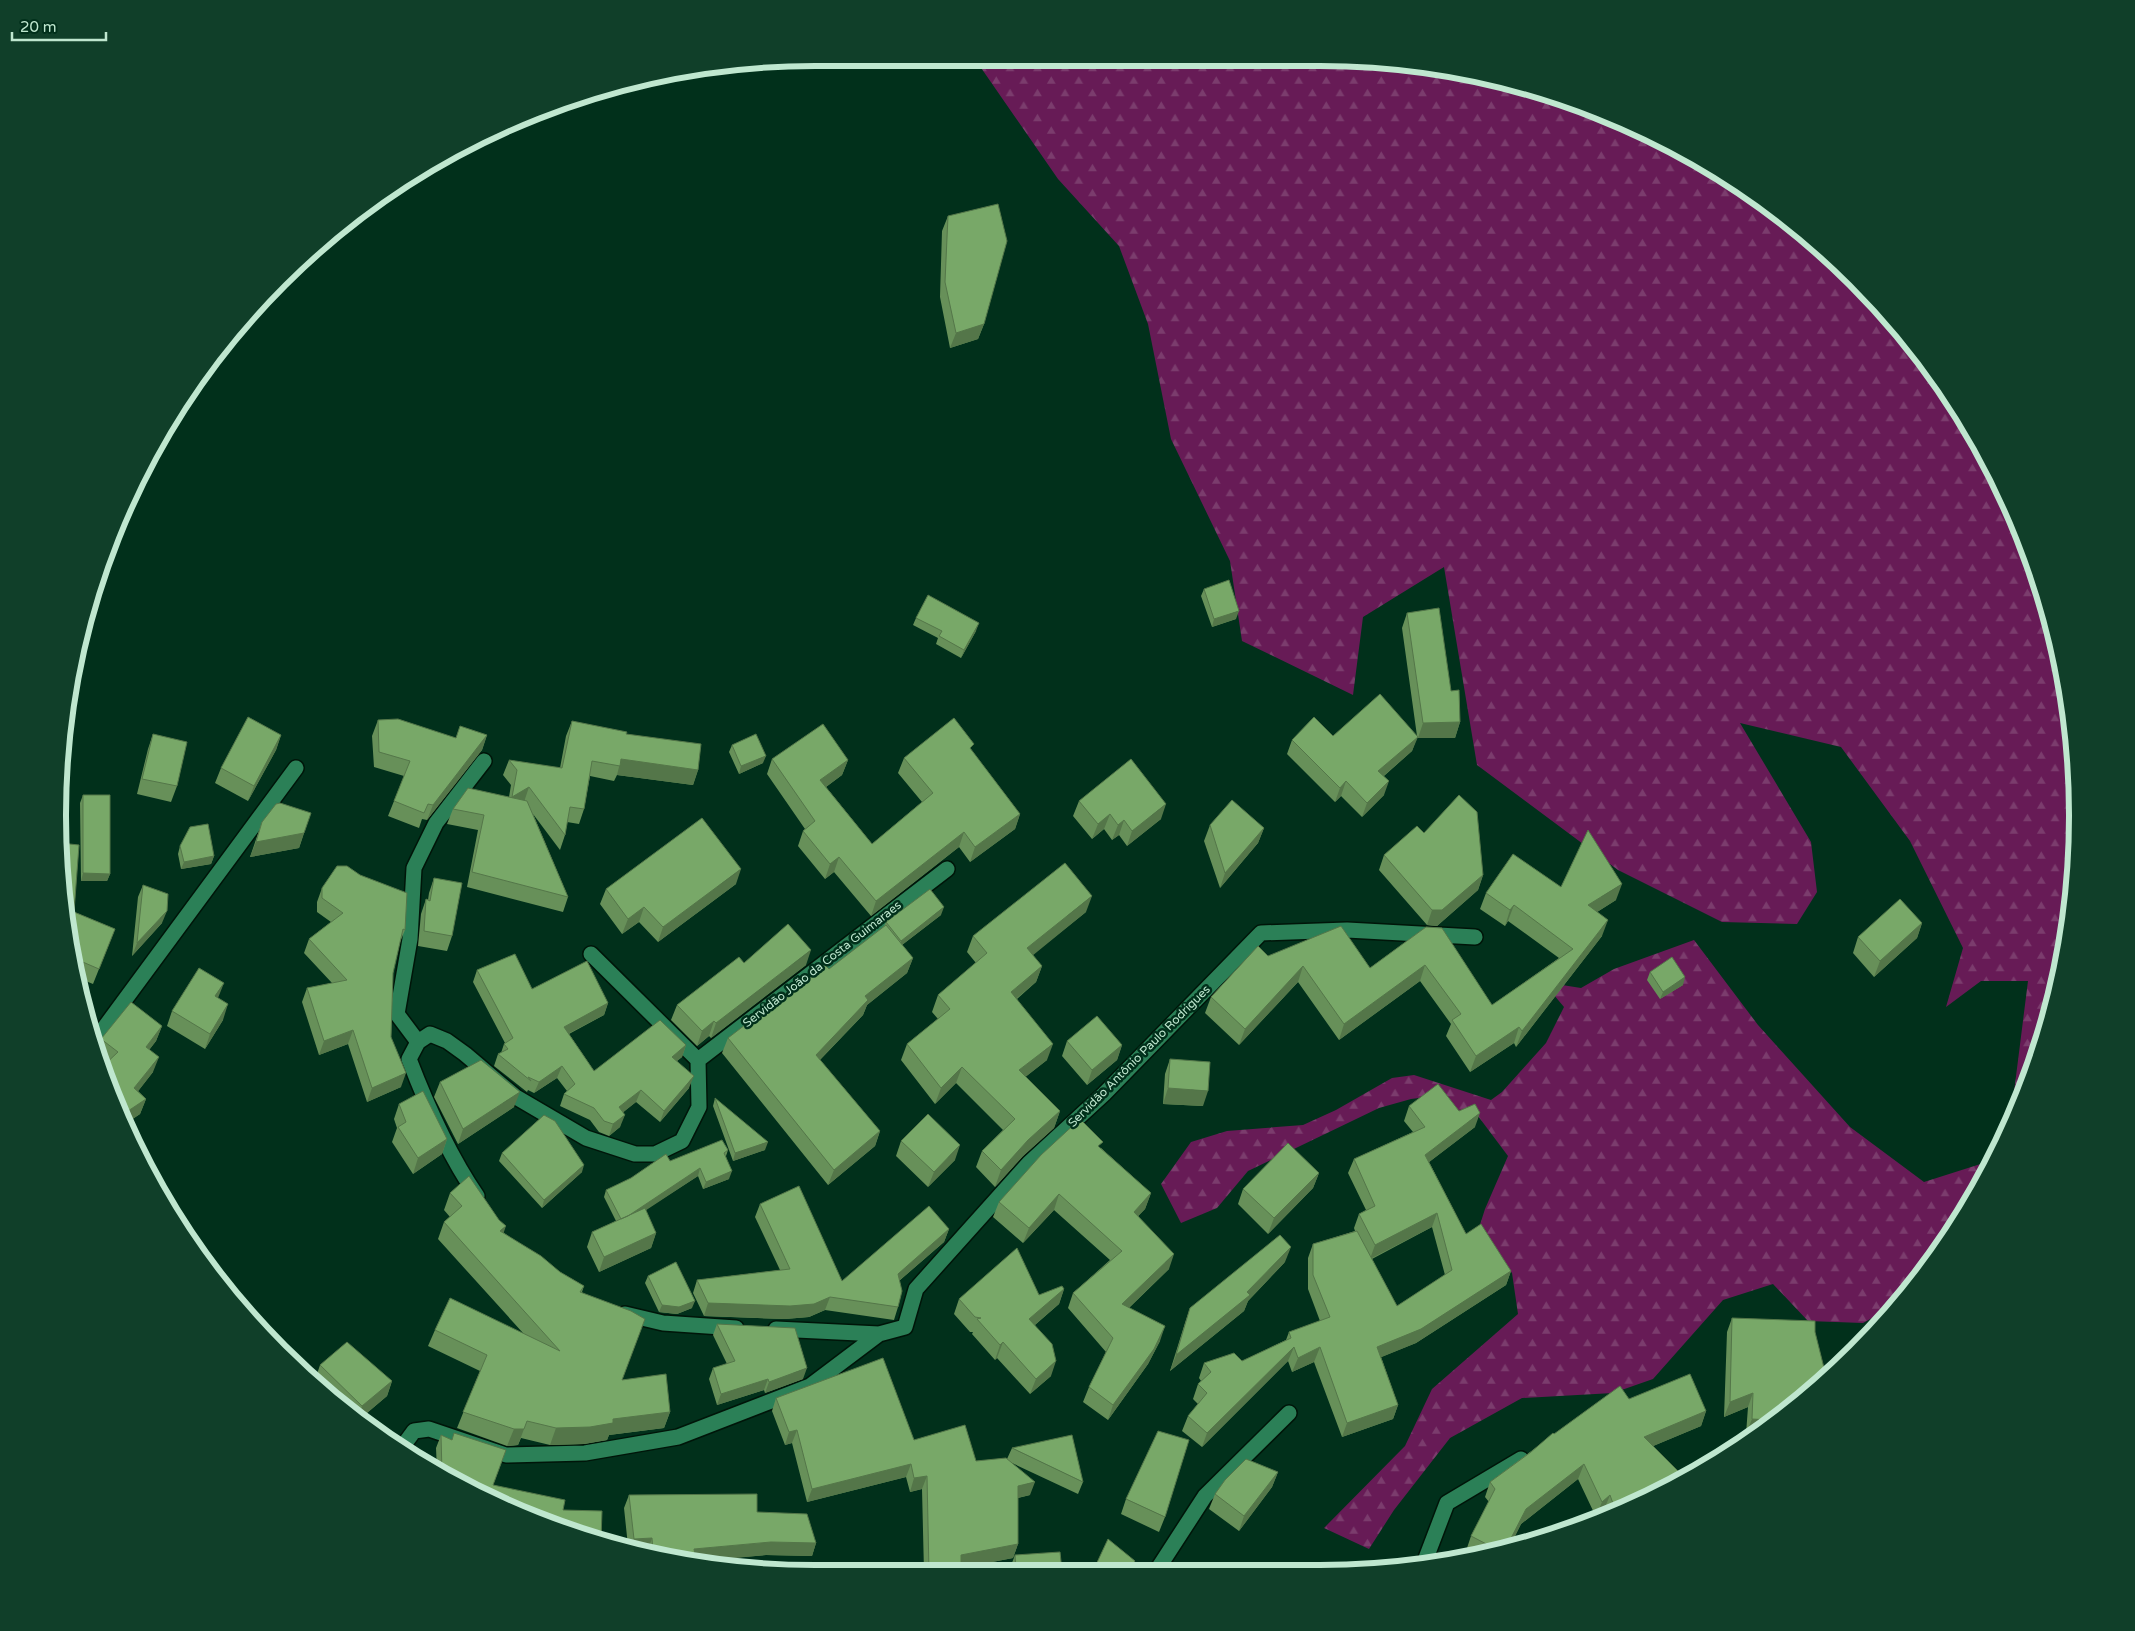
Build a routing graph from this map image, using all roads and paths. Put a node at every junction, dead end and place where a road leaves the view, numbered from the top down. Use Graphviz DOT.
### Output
graph roads {
  1 [pos="484,761"];
  2 [pos="296,768"];
  3 [pos="947,869"];
  4 [pos="1475,937"];
  5 [pos="591,954"];
  6 [pos="100,1034"];
  7 [pos="418,1042"];
  8 [pos="698,1060"];
  9 [pos="485,1207"];
  10 [pos="606,1309"];
  11 [pos="879,1334"];
  12 [pos="1290,1413"];
  13 [pos="406,1442"];
  14 [pos="1521,1459"];
  15 [pos="1427,1556"];
  16 [pos="1160,1565"];
  1 -- 7 [label="street"];
  2 -- 6 [label="street"];
  3 -- 8 [label="street, Servidão João da Costa Guimaraes"];
  4 -- 11 [label="street, Servidão Antônio Paulo Rodrigues"];
  5 -- 8 [label="street"];
  7 -- 8 [label="street"];
  7 -- 9 [label="street"];
  10 -- 11 [label="street"];
  11 -- 13 [label="street"];
  12 -- 16 [label="street"];
  14 -- 15 [label="street"];
}
